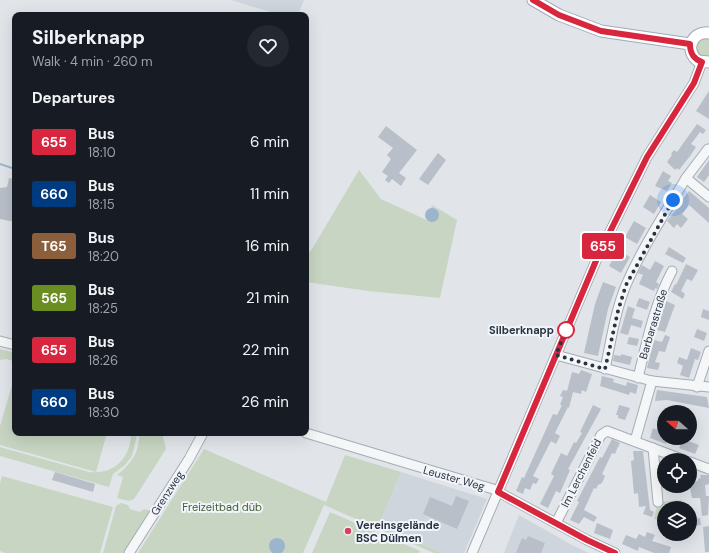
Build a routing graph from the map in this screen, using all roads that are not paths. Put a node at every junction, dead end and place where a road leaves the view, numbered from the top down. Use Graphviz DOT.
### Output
graph roads {
  1 [pos="534,0"];
  2 [pos="709,33"];
  3 [pos="690,44"];
  4 [pos="706,62"];
  5 [pos="708,149"];
  6 [pos="686,178"];
  7 [pos="709,197"];
  8 [pos="672,272"];
  9 [pos="0,341"];
  10 [pos="12,344"];
  11 [pos="709,351"];
  12 [pos="556,355"];
  13 [pos="605,369"];
  14 [pos="638,378"];
  15 [pos="652,381"];
  16 [pos="697,387"];
  17 [pos="709,387"];
  18 [pos="309,434"];
  19 [pos="201,436"];
  20 [pos="635,441"];
  21 [pos="653,448"];
  22 [pos="666,453"];
  23 [pos="697,465"];
  24 [pos="709,469"];
  25 [pos="498,492"];
  26 [pos="658,501"];
  27 [pos="556,523"];
  28 [pos="129,553"];
  29 [pos="472,553"];
  30 [pos="615,553"];
  1 -- 3 [label="main road"];
  2 -- 3 [label="main road"];
  3 -- 4 [label="main road"];
  4 -- 12 [label="street"];
  5 -- 6 [label="street"];
  6 -- 7 [label="street"];
  6 -- 13 [label="street"];
  8 -- 14 [label="street, Barbarastraße"];
  9 -- 10 [label="street"];
  11 -- 16 [label="street"];
  12 -- 13 [label="street"];
  12 -- 25 [label="street"];
  13 -- 14 [label="street"];
  14 -- 15 [label="street"];
  15 -- 16 [label="street"];
  15 -- 20 [label="street"];
  16 -- 17 [label="street"];
  18 -- 25 [label="street, Leuster Weg"];
  19 -- 28 [label="street, Grenzweg"];
  20 -- 21 [label="street, Im Lerchenfeld"];
  20 -- 27 [label="street, Im Lerchenfeld"];
  21 -- 22 [label="street, Im Lerchenfeld"];
  21 -- 26 [label="street"];
  23 -- 24 [label="street"];
  25 -- 27 [label="street, Leuster Weg"];
  25 -- 29 [label="street"];
  27 -- 30 [label="street, Leuster Weg"];
}
